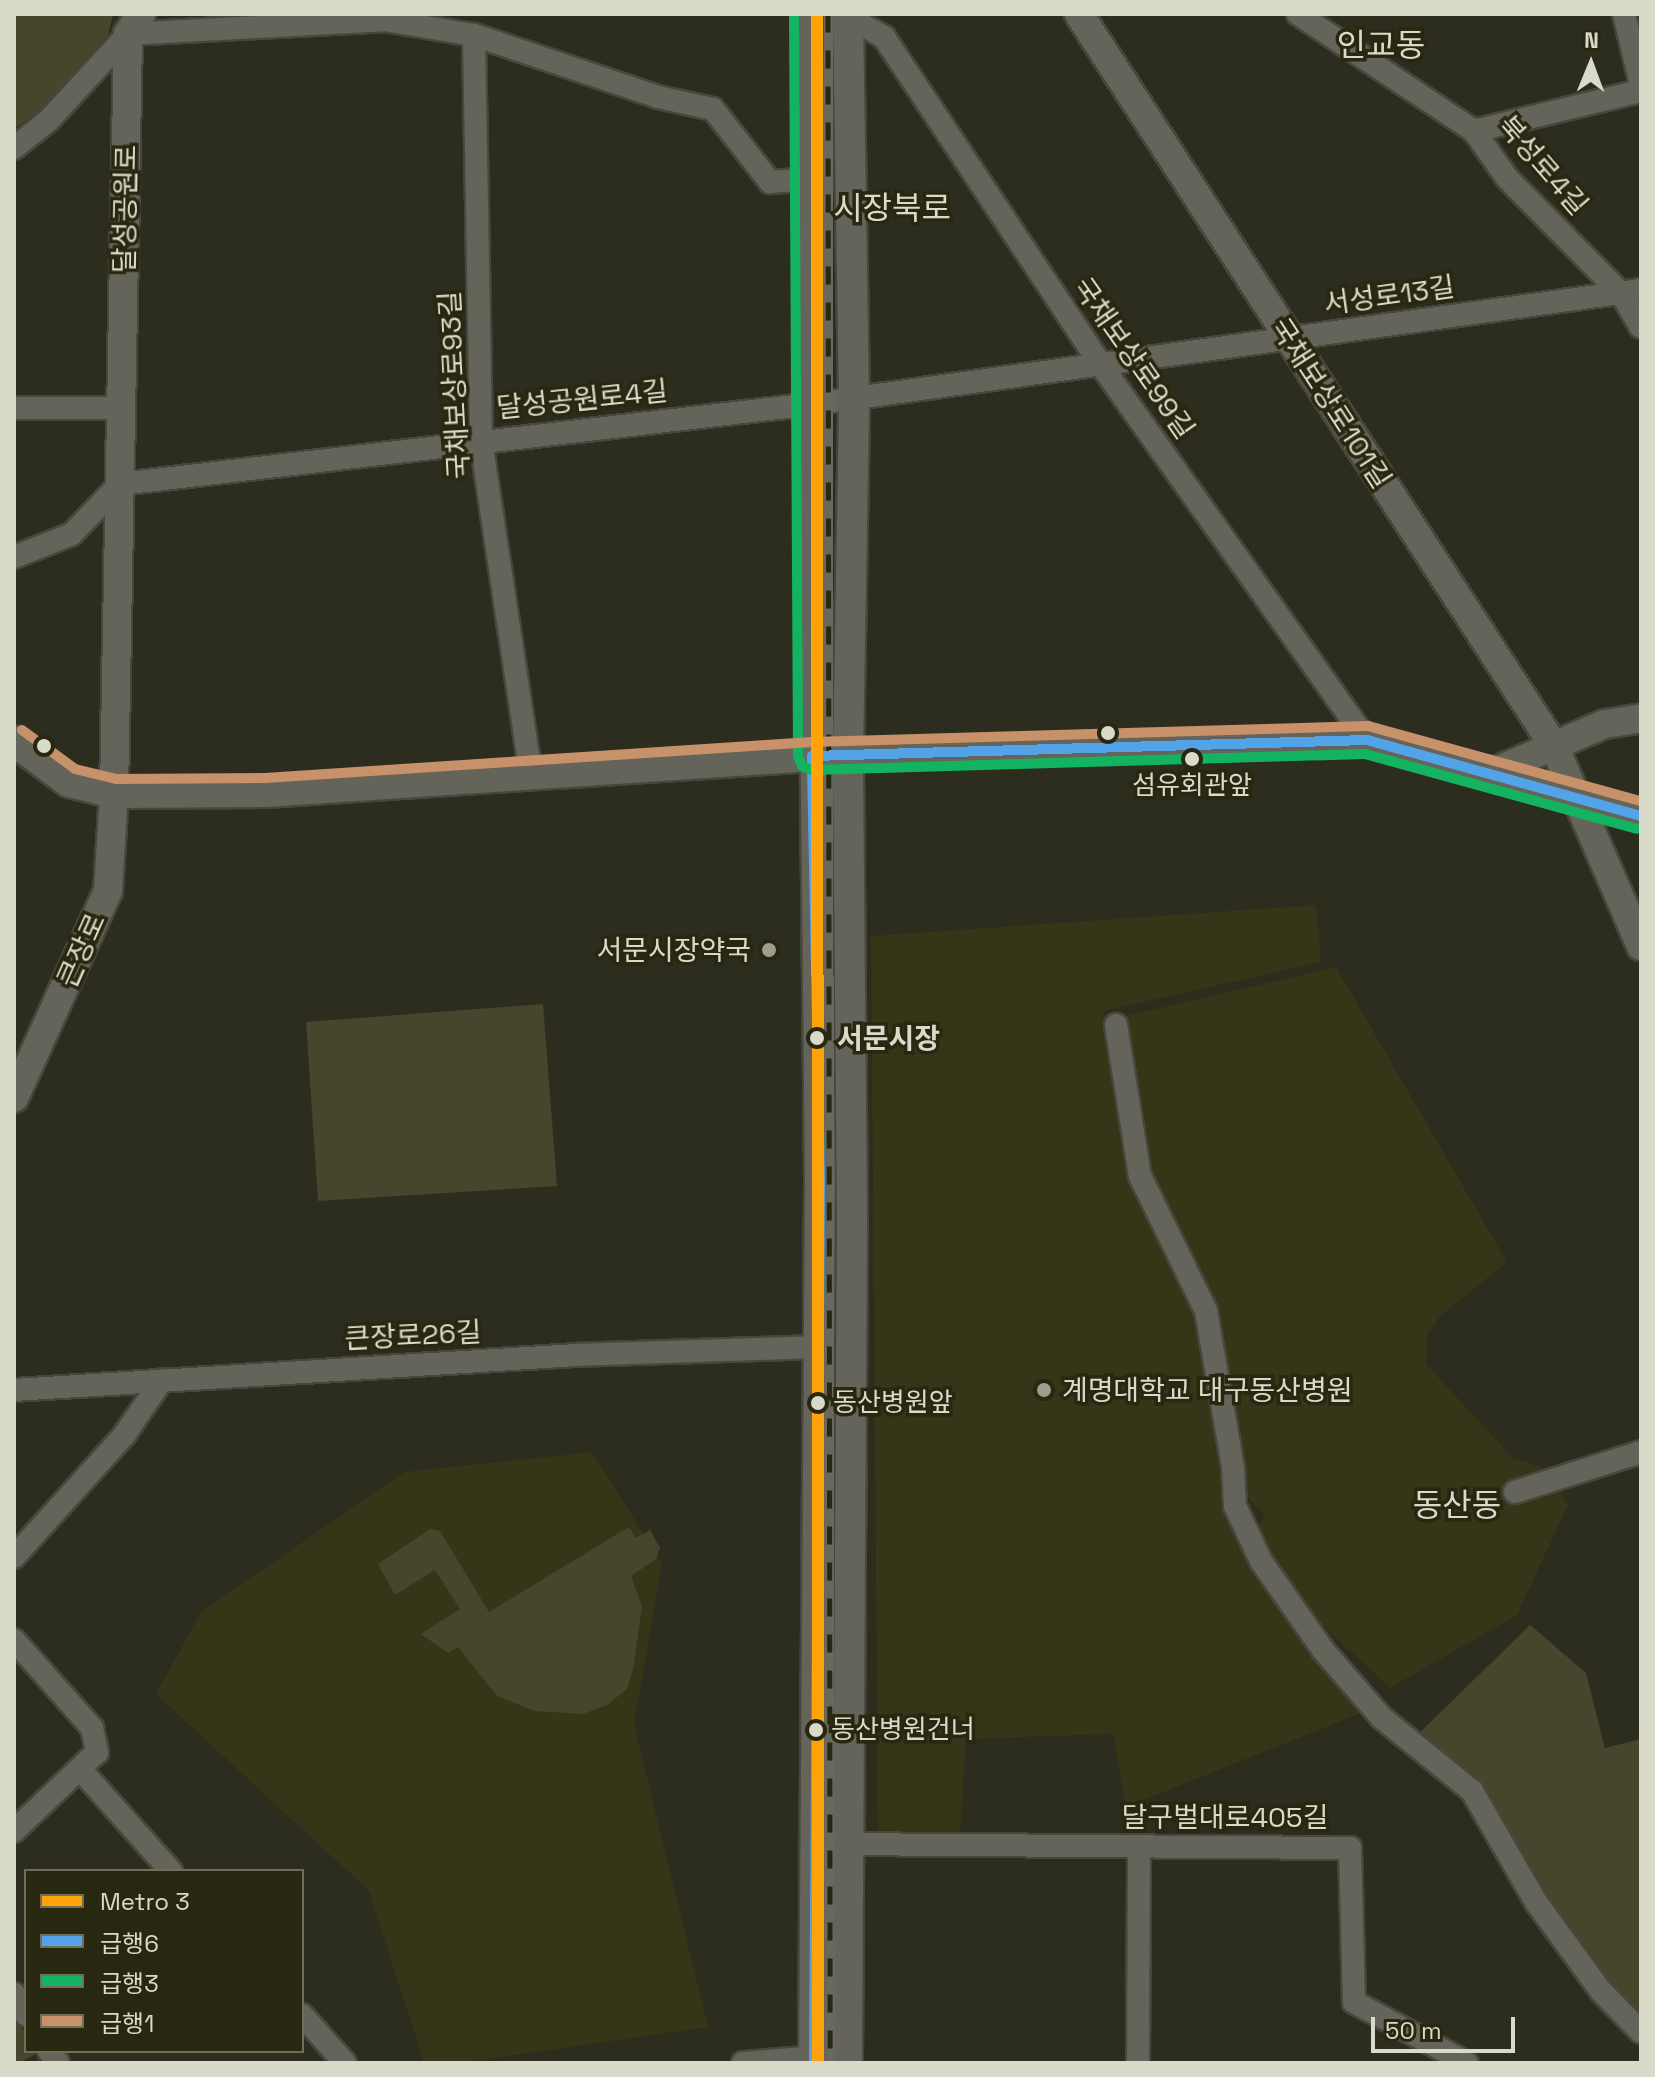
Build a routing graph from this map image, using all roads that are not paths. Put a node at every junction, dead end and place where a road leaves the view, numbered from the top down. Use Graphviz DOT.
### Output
graph roads {
  1 [pos="808,14"];
  2 [pos="1079,14"];
  3 [pos="1298,14"];
  4 [pos="1624,14"];
  5 [pos="848,16"];
  6 [pos="134,24"];
  7 [pos="474,35"];
  8 [pos="1641,85"];
  9 [pos="1641,91"];
  10 [pos="1474,131"];
  11 [pos="14,148"];
  12 [pos="811,179"];
  13 [pos="1631,292"];
  14 [pos="1641,327"];
  15 [pos="1289,339"];
  16 [pos="1101,365"];
  17 [pos="854,399"];
  18 [pos="812,404"];
  19 [pos="14,408"];
  20 [pos="120,408"];
  21 [pos="481,441"];
  22 [pos="120,484"];
  23 [pos="15,555"];
  24 [pos="1641,718"];
  25 [pos="1367,740"];
  26 [pos="14,741"];
  27 [pos="1554,746"];
  28 [pos="848,755"];
  29 [pos="812,756"];
  30 [pos="1491,773"];
  31 [pos="531,777"];
  32 [pos="114,793"];
  33 [pos="1573,797"];
  34 [pos="1641,816"];
  35 [pos="1633,913"];
  36 [pos="1641,946"];
  37 [pos="1116,1025"];
  38 [pos="14,1098"];
  39 [pos="816,1347"];
  40 [pos="162,1380"];
  41 [pos="14,1390"];
  42 [pos="1641,1452"];
  43 [pos="1515,1492"];
  44 [pos="14,1557"];
  45 [pos="14,1640"];
  46 [pos="80,1769"];
  47 [pos="14,1831"];
  48 [pos="833,1844"];
  49 [pos="1139,1847"];
  50 [pos="169,1869"];
  51 [pos="14,1994"];
  52 [pos="24,2012"];
  53 [pos="304,2017"];
  54 [pos="1641,2032"];
  55 [pos="801,2060"];
  56 [pos="345,2063"];
  57 [pos="743,2063"];
  58 [pos="847,2063"];
  59 [pos="1138,2063"];
  60 [pos="1467,2063"];
  1 -- 12 [label="main road"];
  2 -- 15 [label="street, 국채보상로101길"];
  3 -- 10 [label="street, 북성로4길"];
  4 -- 8 [label="street"];
  5 -- 16 [label="street, 국채보상로99길"];
  5 -- 17 [label="main road"];
  6 -- 7 [label="street"];
  6 -- 11 [label="street"];
  6 -- 20 [label="street, 달성공원로"];
  7 -- 12 [label="street"];
  7 -- 21 [label="street, 국채보상로93길"];
  9 -- 10 [label="street"];
  10 -- 13 [label="street, 북성로4길"];
  12 -- 18 [label="main road"];
  13 -- 14 [label="street, 북성로4길"];
  13 -- 15 [label="street, 서성로13길"];
  15 -- 16 [label="street, 서성로13길"];
  15 -- 27 [label="street, 국채보상로101길"];
  16 -- 17 [label="street, 서성로13길"];
  16 -- 25 [label="street, 국채보상로99길"];
  17 -- 18 [label="street, 서성로13길"];
  17 -- 28 [label="main road"];
  18 -- 21 [label="street, 달성공원로4길"];
  18 -- 29 [label="main road"];
  19 -- 20 [label="street"];
  20 -- 22 [label="street, 달성공원로"];
  21 -- 22 [label="street, 달성공원로4길"];
  21 -- 31 [label="street, 국채보상로93길"];
  22 -- 23 [label="street"];
  22 -- 32 [label="street, 달성공원로"];
  24 -- 27 [label="street"];
  25 -- 28 [label="main road"];
  25 -- 30 [label="main road"];
  26 -- 32 [label="main road"];
  27 -- 30 [label="street"];
  27 -- 33 [label="street, 국채보상로101길"];
  28 -- 29 [label="main road"];
  28 -- 48 [label="main road"];
  29 -- 31 [label="main road"];
  29 -- 39 [label="main road"];
  30 -- 33 [label="main road"];
  31 -- 32 [label="main road"];
  32 -- 38 [label="street, 큰장로"];
  33 -- 34 [label="main road"];
  33 -- 35 [label="street, 국채보상로101길"];
  35 -- 36 [label="street, 국채보상로101길"];
  37 -- 54 [label="street"];
  39 -- 40 [label="street, 큰장로26길"];
  39 -- 48 [label="main road"];
  40 -- 41 [label="street, 큰장로26길"];
  40 -- 44 [label="street"];
  42 -- 43 [label="street"];
  45 -- 46 [label="street"];
  46 -- 47 [label="street"];
  46 -- 50 [label="street"];
  48 -- 49 [label="street, 달구벌대로405길"];
  48 -- 55 [label="main road"];
  48 -- 58 [label="main road"];
  49 -- 59 [label="street"];
  49 -- 60 [label="street, 달구벌대로405길"];
  51 -- 52 [label="street"];
  53 -- 56 [label="street"];
  55 -- 57 [label="street"];
}
